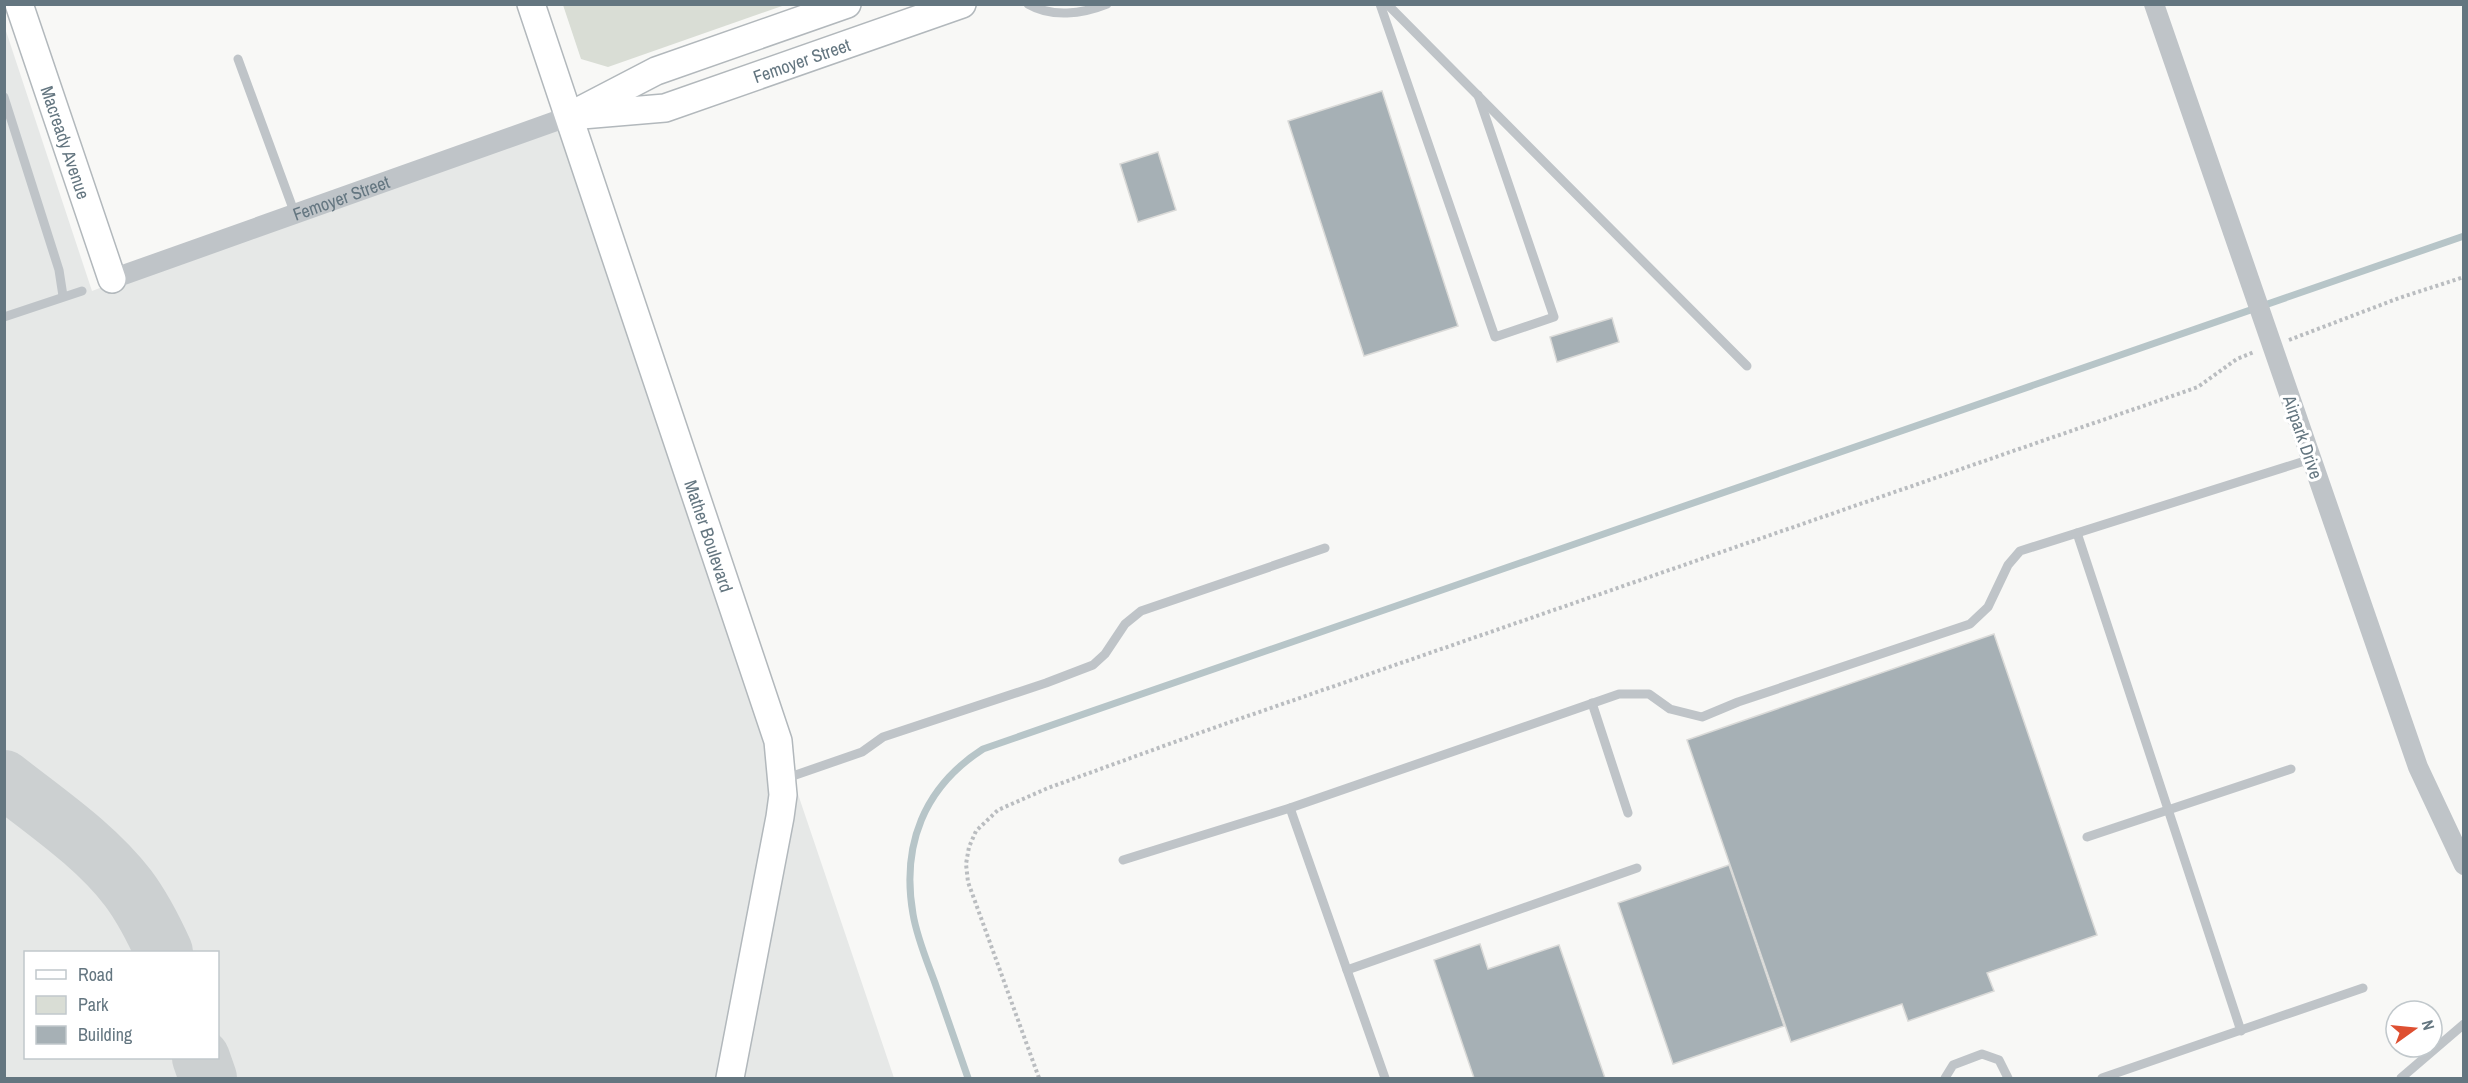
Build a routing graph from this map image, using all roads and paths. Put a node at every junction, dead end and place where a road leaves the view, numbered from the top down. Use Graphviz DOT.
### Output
graph roads {
  1 [pos="19,4"];
  2 [pos="531,4"];
  3 [pos="847,4"];
  4 [pos="962,4"];
  5 [pos="1028,4"];
  6 [pos="1107,4"];
  7 [pos="1380,4"];
  8 [pos="1387,4"];
  9 [pos="2154,4"];
  10 [pos="238,59"];
  11 [pos="1478,95"];
  12 [pos="4,97"];
  13 [pos="570,116"];
  14 [pos="295,214"];
  15 [pos="2463,277"];
  16 [pos="112,279"];
  17 [pos="82,291"];
  18 [pos="63,296"];
  19 [pos="4,317"];
  20 [pos="2299,337"];
  21 [pos="2249,353"];
  22 [pos="1747,366"];
  23 [pos="2311,459"];
  24 [pos="2077,533"];
  25 [pos="1325,548"];
  26 [pos="1592,703"];
  27 [pos="2291,769"];
  28 [pos="782,779"];
  29 [pos="1290,808"];
  30 [pos="2166,810"];
  31 [pos="1628,813"];
  32 [pos="2087,837"];
  33 [pos="1123,860"];
  34 [pos="2463,865"];
  35 [pos="1637,868"];
  36 [pos="1347,970"];
  37 [pos="2363,988"];
  38 [pos="2463,1024"];
  39 [pos="2241,1030"];
  40 [pos="730,1078"];
  41 [pos="1039,1078"];
  42 [pos="1385,1078"];
  43 [pos="1945,1078"];
  44 [pos="2008,1078"];
  45 [pos="2102,1078"];
  46 [pos="2401,1078"];
  1 -- 16 [label="street, Macready Avenue"];
  2 -- 13 [label="street, Mather Boulevard"];
  3 -- 13 [label="street, Femoyer Street"];
  4 -- 13 [label="street, Femoyer Street"];
  5 -- 6 [label="lane"];
  7 -- 11 [label="lane"];
  8 -- 11 [label="lane"];
  9 -- 23 [label="street, Airpark Drive"];
  10 -- 14 [label="lane"];
  11 -- 22 [label="lane"];
  12 -- 18 [label="lane"];
  13 -- 14 [label="street, Femoyer Street"];
  13 -- 28 [label="street, Mather Boulevard"];
  14 -- 16 [label="street, Femoyer Street"];
  15 -- 20 [label="path"];
  17 -- 18 [label="lane"];
  18 -- 19 [label="lane"];
  21 -- 41 [label="path"];
  23 -- 24 [label="lane"];
  23 -- 34 [label="street, Airpark Drive"];
  24 -- 26 [label="lane"];
  24 -- 30 [label="lane"];
  25 -- 28 [label="lane"];
  26 -- 29 [label="lane"];
  26 -- 31 [label="lane"];
  27 -- 30 [label="lane"];
  28 -- 40 [label="street, Mather Boulevard"];
  29 -- 33 [label="lane"];
  29 -- 36 [label="lane"];
  30 -- 32 [label="lane"];
  30 -- 39 [label="lane"];
  35 -- 36 [label="lane"];
  36 -- 42 [label="lane"];
  37 -- 39 [label="lane"];
  38 -- 46 [label="lane"];
  39 -- 45 [label="lane"];
  43 -- 44 [label="lane"];
}
